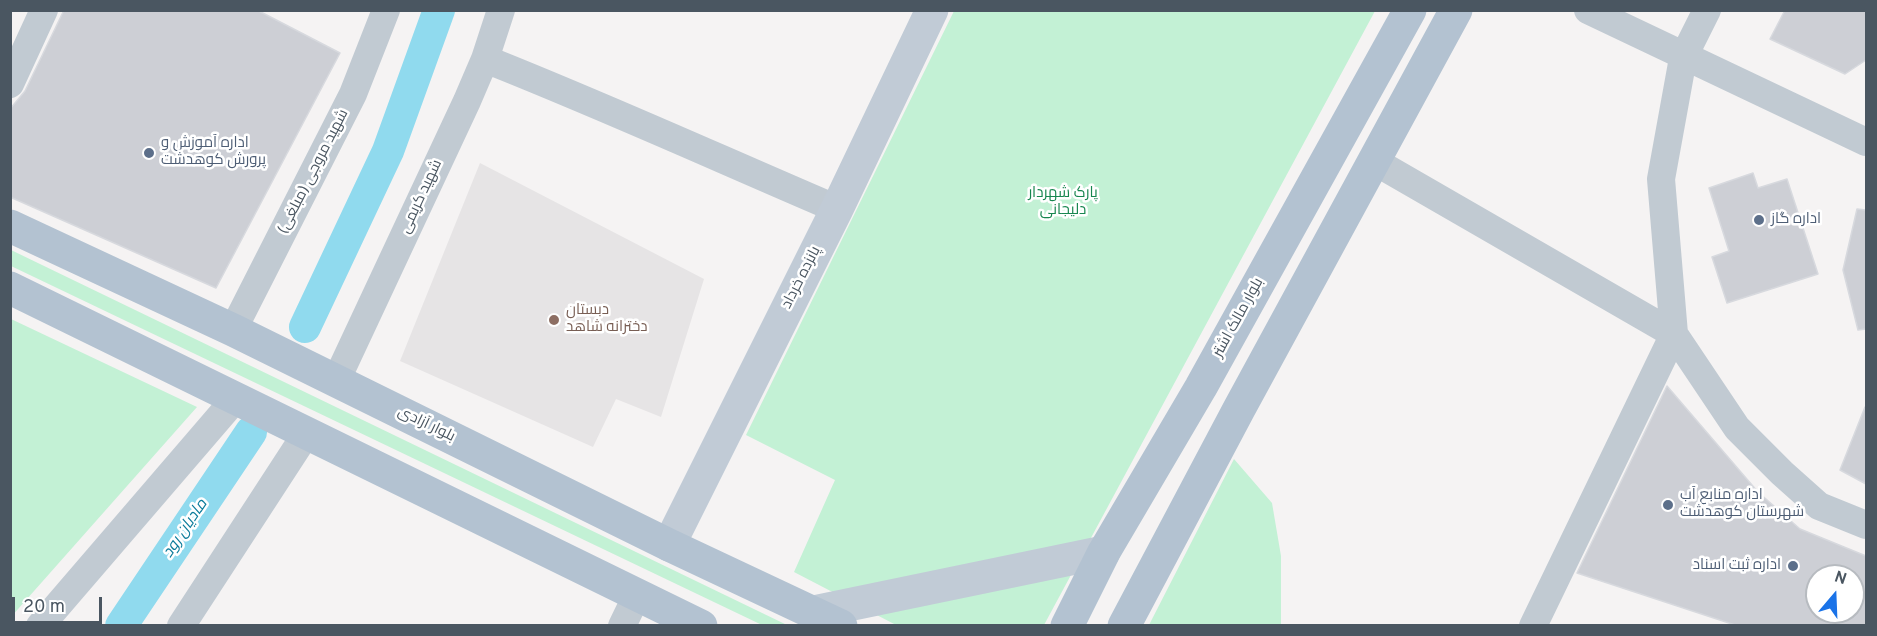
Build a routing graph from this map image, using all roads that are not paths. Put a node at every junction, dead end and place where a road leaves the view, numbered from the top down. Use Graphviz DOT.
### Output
graph roads {
  1 [pos="44,10"];
  2 [pos="386,10"];
  3 [pos="501,10"];
  4 [pos="932,10"];
  5 [pos="1410,10"];
  6 [pos="1456,10"];
  7 [pos="1588,10"];
  8 [pos="1707,10"];
  9 [pos="1683,58"];
  10 [pos="485,59"];
  11 [pos="10,84"];
  12 [pos="1866,142"];
  13 [pos="1374,161"];
  14 [pos="837,209"];
  15 [pos="10,226"];
  16 [pos="10,288"];
  17 [pos="233,330"];
  18 [pos="1674,334"];
  19 [pos="336,381"];
  20 [pos="1201,387"];
  21 [pos="236,398"];
  22 [pos="1239,409"];
  23 [pos="306,434"];
  24 [pos="1866,525"];
  25 [pos="669,545"];
  26 [pos="1104,552"];
  27 [pos="637,595"];
  28 [pos="827,619"];
  29 [pos="40,626"];
  30 [pos="181,626"];
  31 [pos="622,626"];
  32 [pos="701,626"];
  33 [pos="1067,626"];
  34 [pos="1124,626"];
  35 [pos="1533,626"];
  1 -- 11 [label="street"];
  2 -- 17 [label="street, شهید مروجی (مبلغی)"];
  3 -- 10 [label="street, شهید کریمی"];
  4 -- 14 [label="street, پانزده خرداد"];
  5 -- 20 [label="main road, بلوار مالک اشتر"];
  6 -- 13 [label="main road"];
  7 -- 9 [label="street"];
  8 -- 9 [label="street"];
  9 -- 12 [label="street"];
  9 -- 18 [label="street"];
  10 -- 14 [label="street"];
  10 -- 19 [label="street, شهید کریمی"];
  13 -- 18 [label="street"];
  13 -- 22 [label="main road"];
  14 -- 25 [label="street, پانزده خرداد"];
  15 -- 17 [label="main road, بلوار آزادی"];
  16 -- 21 [label="main road"];
  17 -- 19 [label="main road, بلوار آزادی"];
  18 -- 24 [label="street"];
  18 -- 35 [label="street"];
  19 -- 25 [label="main road, بلوار آزادی"];
  20 -- 22 [label="main road"];
  20 -- 26 [label="main road, بلوار مالک اشتر"];
  21 -- 23 [label="main road"];
  21 -- 29 [label="street"];
  22 -- 34 [label="main road"];
  23 -- 27 [label="main road"];
  23 -- 30 [label="street"];
  25 -- 28 [label="main road, بلوار آزادی"];
  26 -- 28 [label="street"];
  26 -- 33 [label="main road, بلوار مالک اشتر"];
  27 -- 31 [label="street"];
  27 -- 32 [label="main road"];
}
